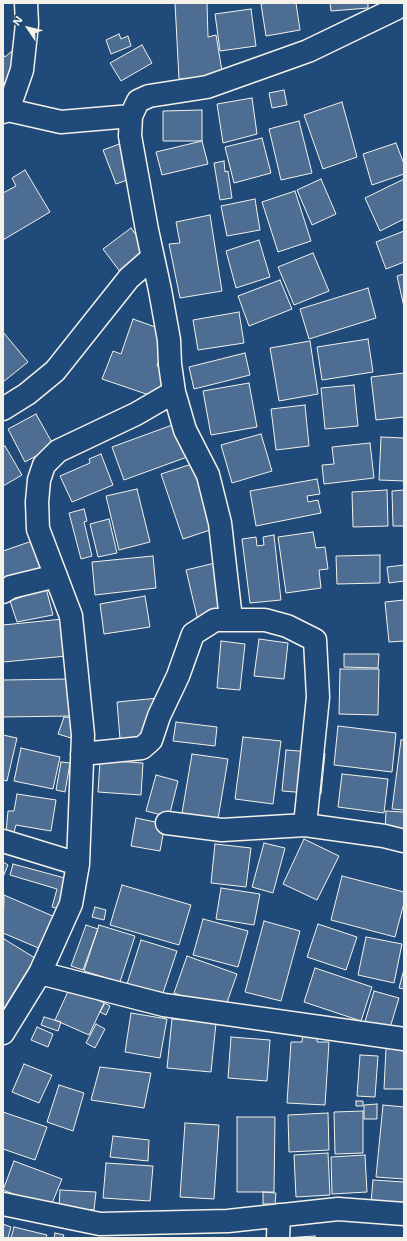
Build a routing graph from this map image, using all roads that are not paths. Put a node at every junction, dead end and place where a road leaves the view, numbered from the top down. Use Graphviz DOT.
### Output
graph roads {
  1 [pos="26,3"];
  2 [pos="404,3"];
  3 [pos="6,110"];
  4 [pos="131,116"];
  5 [pos="153,257"];
  6 [pos="174,392"];
  7 [pos="3,409"];
  8 [pos="56,576"];
  9 [pos="3,592"];
  10 [pos="232,619"];
  11 [pos="82,754"];
  12 [pos="167,823"];
  13 [pos="305,825"];
  14 [pos="3,840"];
  15 [pos="404,841"];
  16 [pos="78,864"];
  17 [pos="40,973"];
  18 [pos="3,1033"];
  19 [pos="404,1039"];
  20 [pos="3,1204"];
  21 [pos="404,1214"];
  22 [pos="279,1215"];
  23 [pos="112,1231"];
  24 [pos="278,1238"];
  1 -- 3 [label="street"];
  2 -- 4 [label="street"];
  3 -- 4 [label="street"];
  4 -- 5 [label="street"];
  5 -- 6 [label="street"];
  5 -- 7 [label="street"];
  6 -- 8 [label="street"];
  6 -- 10 [label="street"];
  8 -- 9 [label="street"];
  8 -- 11 [label="street"];
  10 -- 11 [label="street"];
  10 -- 13 [label="street"];
  11 -- 16 [label="street"];
  12 -- 13 [label="street"];
  13 -- 15 [label="street"];
  14 -- 16 [label="street"];
  16 -- 17 [label="street"];
  17 -- 18 [label="street"];
  17 -- 19 [label="street"];
  20 -- 23 [label="street"];
  21 -- 22 [label="street"];
  22 -- 23 [label="street"];
  22 -- 24 [label="street"];
}
